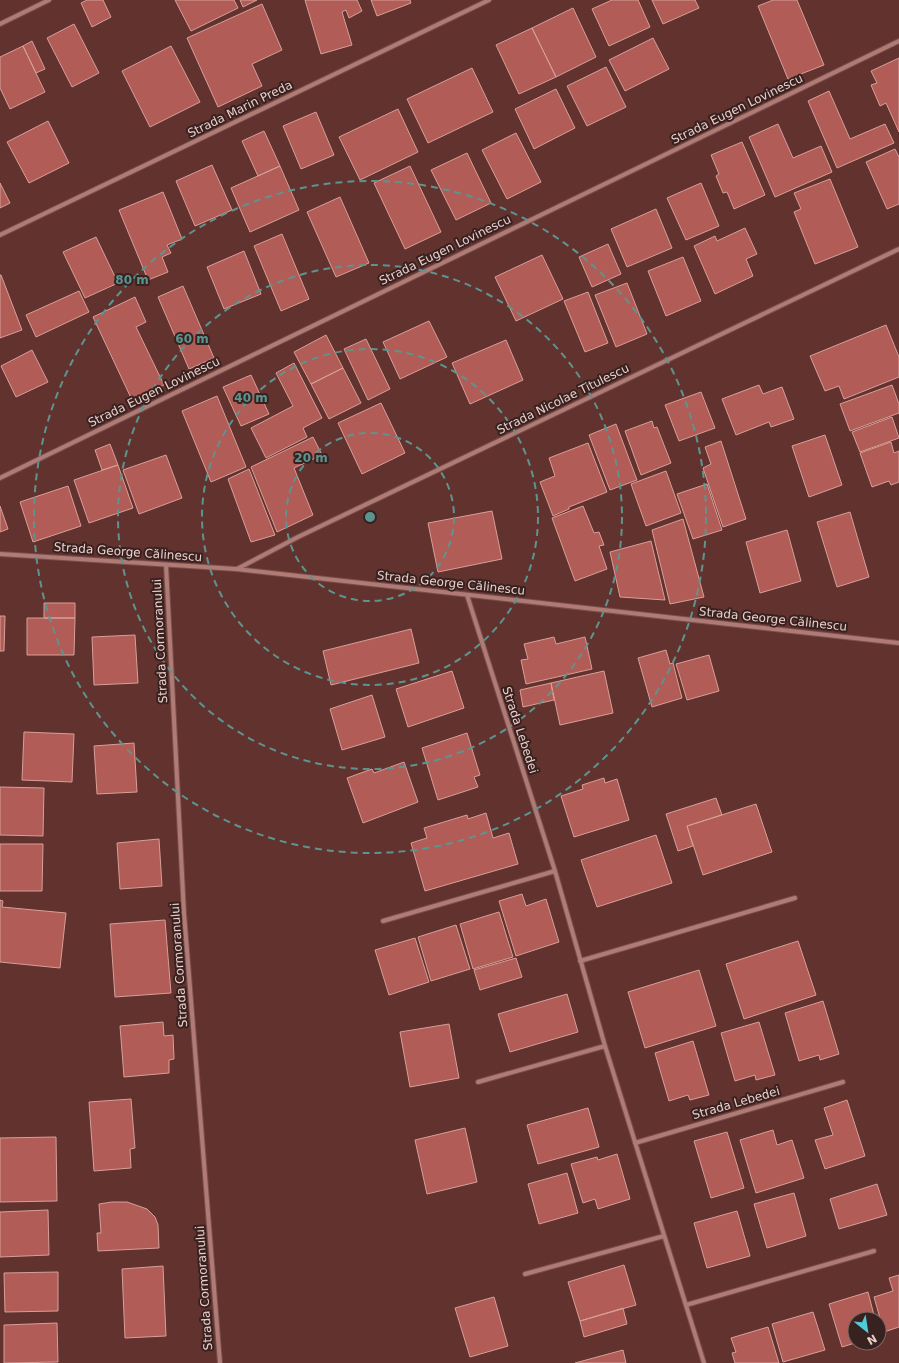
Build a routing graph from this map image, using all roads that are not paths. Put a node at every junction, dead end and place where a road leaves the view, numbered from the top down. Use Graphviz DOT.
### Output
graph roads {
  1 [pos="49,0"];
  2 [pos="489,0"];
  3 [pos="0,24"];
  4 [pos="899,41"];
  5 [pos="0,235"];
  6 [pos="899,249"];
  7 [pos="0,478"];
  8 [pos="0,554"];
  9 [pos="166,565"];
  10 [pos="236,569"];
  11 [pos="467,595"];
  12 [pos="899,643"];
  13 [pos="555,871"];
  14 [pos="795,898"];
  15 [pos="383,921"];
  16 [pos="580,961"];
  17 [pos="605,1046"];
  18 [pos="478,1082"];
  19 [pos="843,1082"];
  20 [pos="635,1144"];
  21 [pos="664,1236"];
  22 [pos="874,1251"];
  23 [pos="525,1274"];
  24 [pos="686,1306"];
  25 [pos="220,1363"];
  26 [pos="704,1363"];
  1 -- 3 [label="street"];
  2 -- 5 [label="street, Strada Marin Preda"];
  4 -- 7 [label="street, Strada Eugen Lovinescu"];
  6 -- 10 [label="street, Strada Nicolae Titulescu"];
  8 -- 9 [label="street, Strada George Călinescu"];
  9 -- 10 [label="street, Strada George Călinescu"];
  9 -- 25 [label="street, Strada Cormoranului"];
  10 -- 11 [label="street, Strada George Călinescu"];
  11 -- 12 [label="street, Strada George Călinescu"];
  11 -- 13 [label="street, Strada Lebedei"];
  13 -- 15 [label="street"];
  13 -- 16 [label="street, Strada Lebedei"];
  14 -- 16 [label="street"];
  16 -- 17 [label="street, Strada Lebedei"];
  17 -- 18 [label="street"];
  17 -- 20 [label="street, Strada Lebedei"];
  19 -- 20 [label="street, Strada Lebedei"];
  20 -- 21 [label="street, Strada Lebedei"];
  21 -- 23 [label="street"];
  21 -- 24 [label="street, Strada Lebedei"];
  22 -- 24 [label="street"];
  24 -- 26 [label="street, Strada Lebedei"];
}
